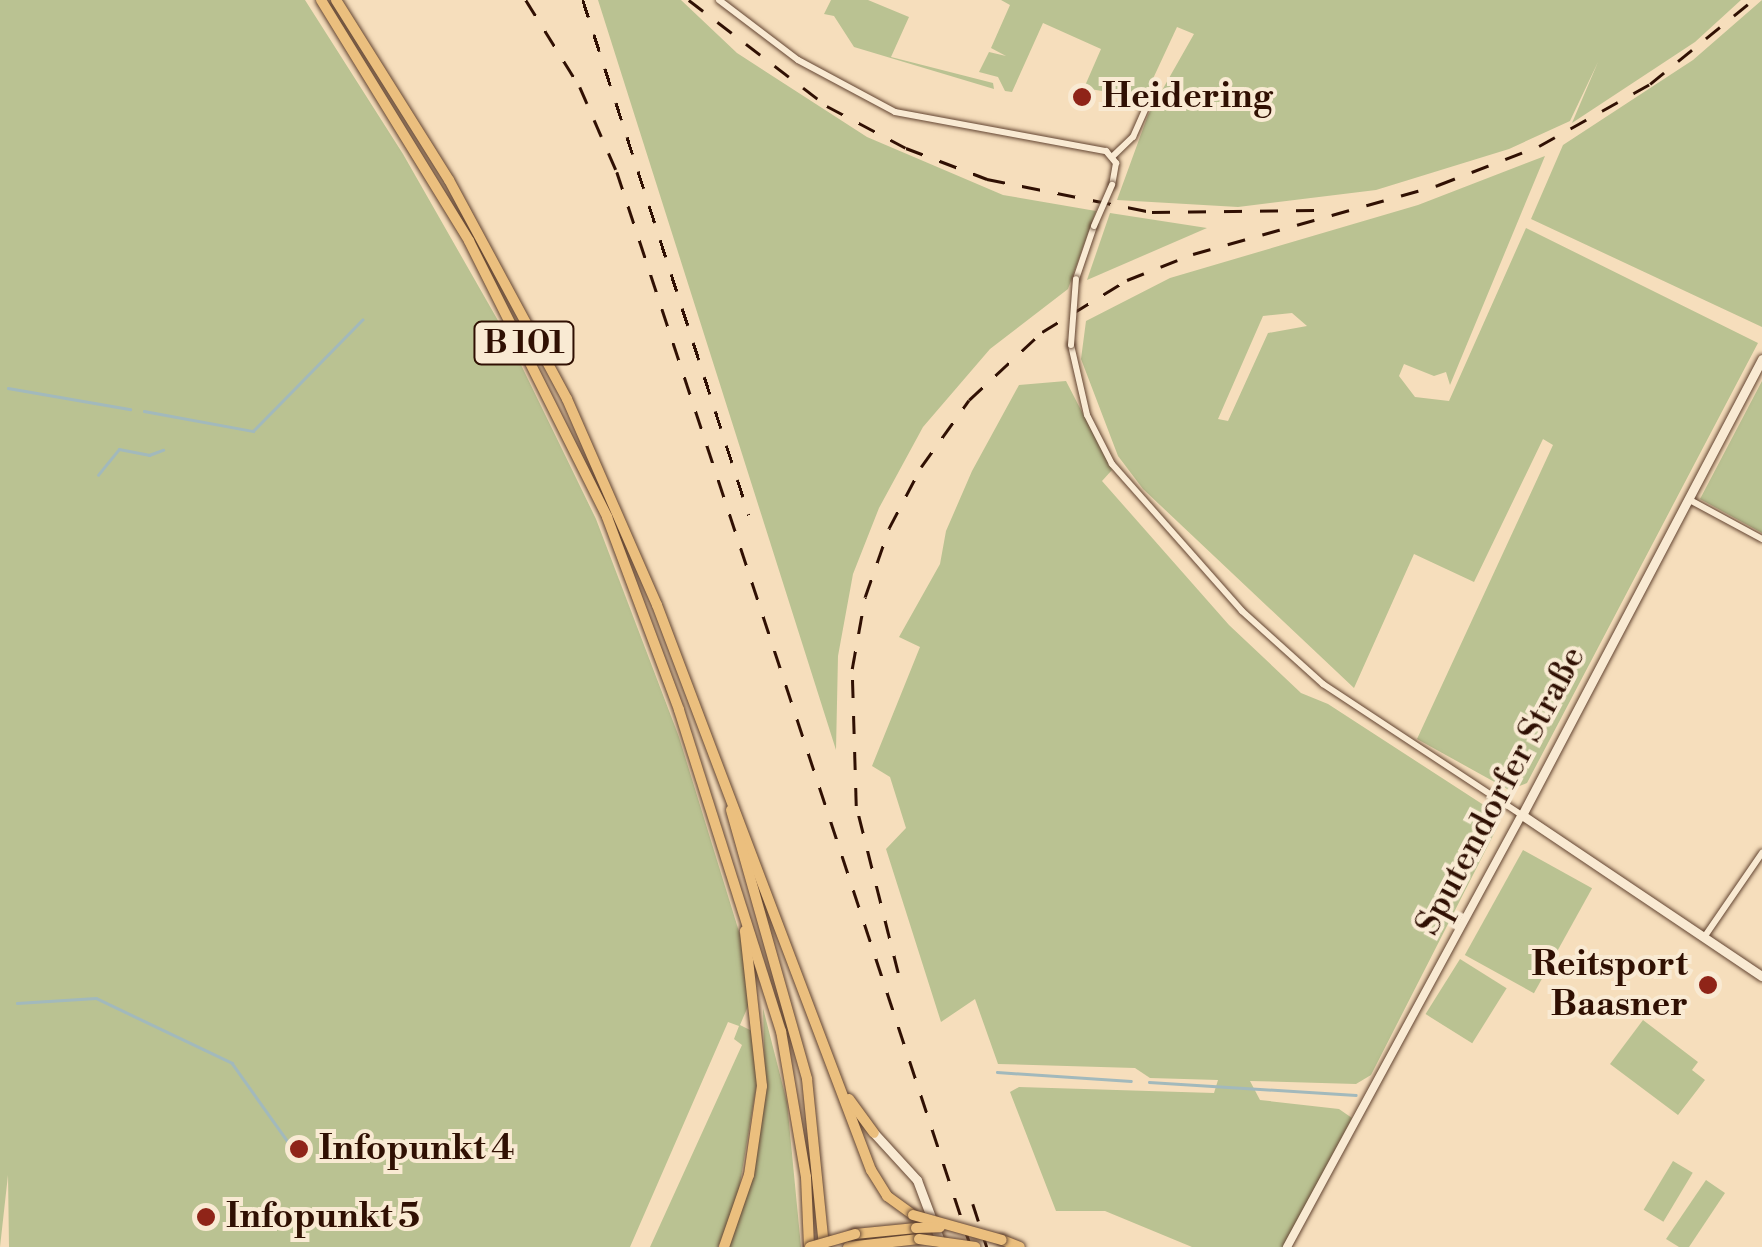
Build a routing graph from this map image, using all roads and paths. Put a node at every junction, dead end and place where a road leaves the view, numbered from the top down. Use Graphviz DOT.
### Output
graph roads {
  1 [pos="320,0"];
  2 [pos="336,0"];
  3 [pos="719,0"];
  4 [pos="1145,110"];
  5 [pos="1113,156"];
  6 [pos="1762,359"];
  7 [pos="1688,499"];
  8 [pos="1762,538"];
  9 [pos="712,752"];
  10 [pos="1522,815"];
  11 [pos="1762,852"];
  12 [pos="738,890"];
  13 [pos="1705,936"];
  14 [pos="1762,976"];
  15 [pos="844,1089"];
  16 [pos="874,1132"];
  17 [pos="951,1227"];
  18 [pos="917,1233"];
  19 [pos="852,1242"];
  20 [pos="724,1247"];
  21 [pos="810,1247"];
  22 [pos="824,1247"];
  23 [pos="942,1247"];
  24 [pos="975,1247"];
  25 [pos="1020,1247"];
  26 [pos="1287,1247"];
  1 -- 12 [label="highway, B 101"];
  2 -- 9 [label="highway, B 101"];
  3 -- 5 [label="street"];
  4 -- 5 [label="street"];
  5 -- 10 [label="street, bridge"];
  6 -- 7 [label="main road, Sputendorfer Straße"];
  7 -- 8 [label="street"];
  7 -- 10 [label="main road, Sputendorfer Straße"];
  9 -- 15 [label="highway"];
  9 -- 22 [label="highway, B 101"];
  10 -- 13 [label="main road"];
  10 -- 26 [label="street, Sputendorfer Straße"];
  11 -- 13 [label="street"];
  12 -- 20 [label="highway"];
  12 -- 21 [label="highway, B 101"];
  13 -- 14 [label="main road"];
  15 -- 16 [label="highway"];
  15 -- 17 [label="highway, bridge"];
  16 -- 23 [label="main road"];
  17 -- 18 [label="highway, bridge"];
  17 -- 25 [label="highway, bridge"];
  18 -- 19 [label="highway"];
  18 -- 24 [label="highway, bridge"];
  19 -- 21 [label="highway, bridge"];
}
